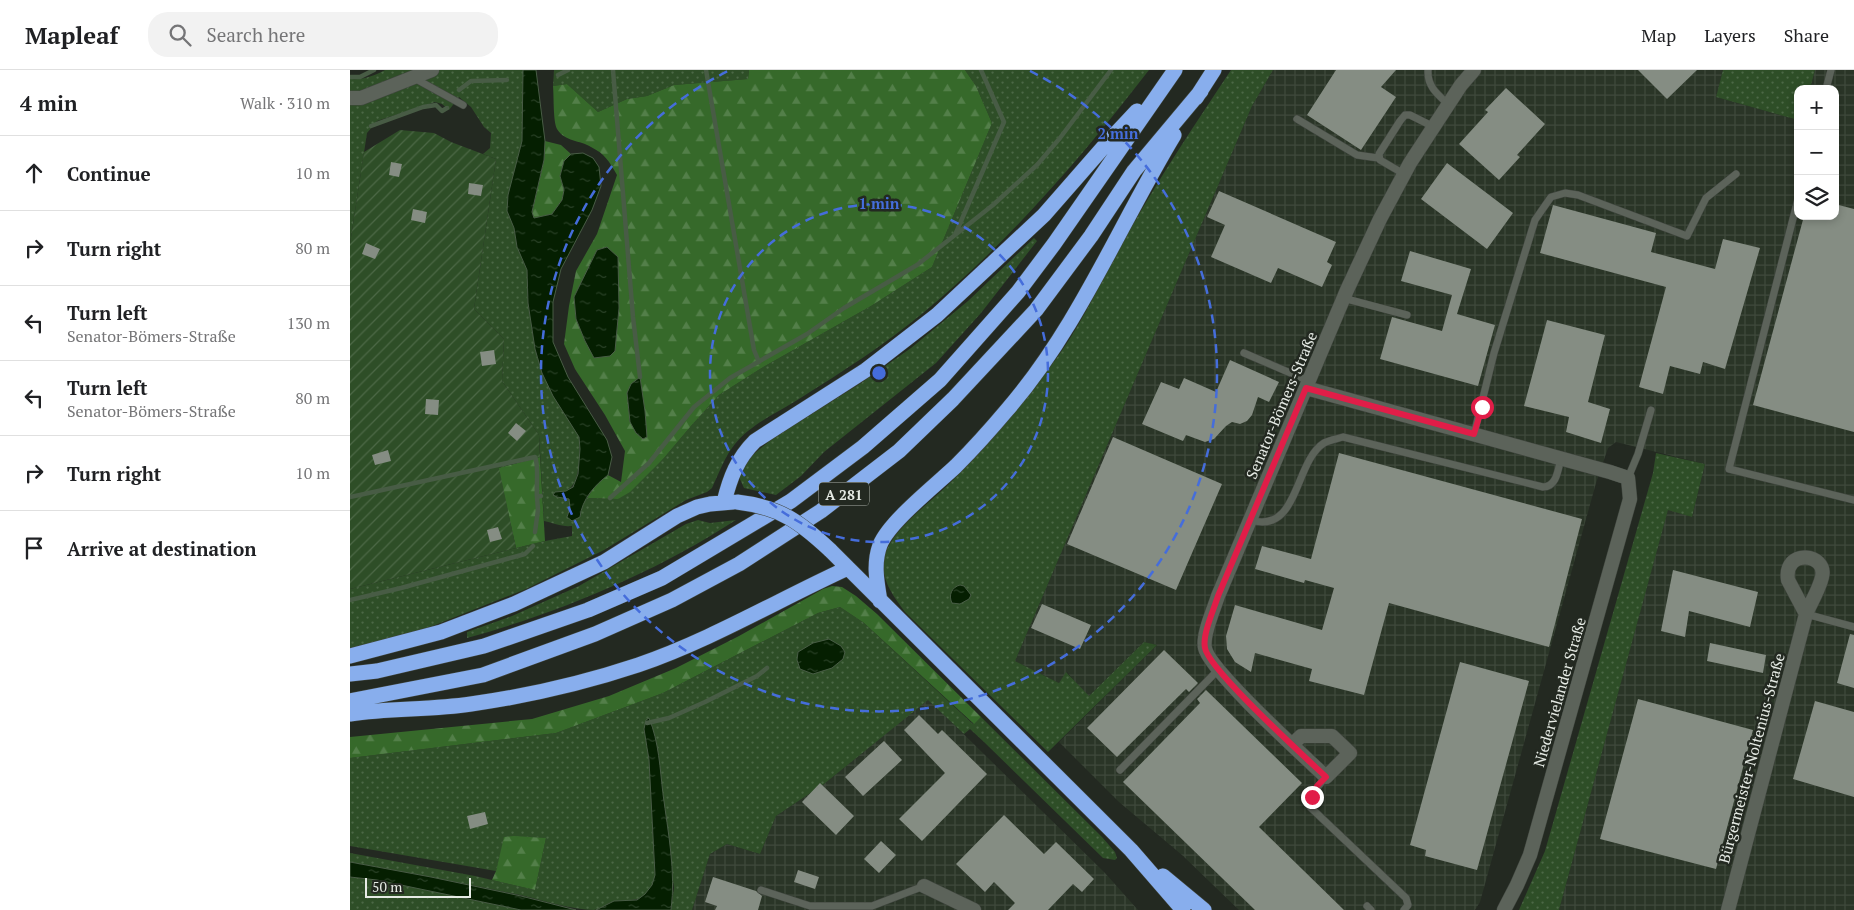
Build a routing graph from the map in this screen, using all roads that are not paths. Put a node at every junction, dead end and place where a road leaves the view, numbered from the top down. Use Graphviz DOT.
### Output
graph roads {
  1 [pos="432,70"];
  2 [pos="1214,70"];
  3 [pos="1428,70"];
  4 [pos="1474,70"];
  5 [pos="1831,70"];
  6 [pos="1173,73"];
  7 [pos="413,78"];
  8 [pos="1827,85"];
  9 [pos="1201,91"];
  10 [pos="350,98"];
  11 [pos="1448,104"];
  12 [pos="463,105"];
  13 [pos="1297,119"];
  14 [pos="1434,127"];
  15 [pos="1378,158"];
  16 [pos="1404,174"];
  17 [pos="1736,174"];
  18 [pos="1794,215"];
  19 [pos="1343,298"];
  20 [pos="1407,315"];
  21 [pos="1244,353"];
  22 [pos="1308,385"];
  23 [pos="1651,410"];
  24 [pos="1474,434"];
  25 [pos="1561,458"];
  26 [pos="1628,478"];
  27 [pos="1854,500"];
  28 [pos="731,502"];
  29 [pos="1250,520"];
  30 [pos="848,568"];
  31 [pos="880,601"];
  32 [pos="1806,614"];
  33 [pos="1854,627"];
  34 [pos="350,656"];
  35 [pos="1218,670"];
  36 [pos="350,674"];
  37 [pos="350,701"];
  38 [pos="350,714"];
  39 [pos="1293,744"];
  40 [pos="1120,770"];
  41 [pos="1326,777"];
  42 [pos="1131,850"];
  43 [pos="924,886"];
  44 [pos="761,890"];
  45 [pos="974,910"];
  46 [pos="1183,910"];
  47 [pos="1204,910"];
  48 [pos="1404,910"];
  49 [pos="1504,910"];
  50 [pos="1728,910"];
  1 -- 7 [label="street"];
  2 -- 9 [label="highway, A 281"];
  3 -- 11 [label="lane"];
  4 -- 11 [label="street, Senator-Bömers-Straße"];
  5 -- 8 [label="lane"];
  6 -- 28 [label="highway"];
  6 -- 36 [label="highway, A 281"];
  7 -- 10 [label="street"];
  7 -- 12 [label="lane"];
  9 -- 31 [label="highway"];
  9 -- 37 [label="highway, A 281"];
  11 -- 14 [label="street, Senator-Bömers-Straße"];
  13 -- 15 [label="lane"];
  14 -- 15 [label="lane"];
  14 -- 16 [label="street, Senator-Bömers-Straße"];
  15 -- 16 [label="lane"];
  16 -- 19 [label="street, Senator-Bömers-Straße"];
  17 -- 24 [label="lane"];
  18 -- 27 [label="lane"];
  19 -- 20 [label="lane"];
  19 -- 22 [label="street, Senator-Bömers-Straße"];
  21 -- 22 [label="lane"];
  22 -- 24 [label="street"];
  22 -- 29 [label="street, Senator-Bömers-Straße"];
  23 -- 26 [label="lane"];
  24 -- 25 [label="street"];
  25 -- 26 [label="street"];
  25 -- 29 [label="lane"];
  26 -- 49 [label="street, Niedervielander Straße"];
  28 -- 30 [label="highway, bridge"];
  28 -- 34 [label="highway"];
  29 -- 35 [label="street, Senator-Bömers-Straße"];
  30 -- 31 [label="highway"];
  30 -- 38 [label="highway"];
  31 -- 42 [label="highway"];
  32 -- 33 [label="lane"];
  32 -- 50 [label="street, Bürgermeister-Noltenius-Straße"];
  35 -- 39 [label="street, Senator-Bömers-Straße"];
  35 -- 40 [label="lane"];
  39 -- 41 [label="street, Senator-Bömers-Straße"];
  39 -- 41 [label="street"];
  41 -- 48 [label="lane"];
  42 -- 46 [label="highway"];
  42 -- 47 [label="highway"];
  43 -- 44 [label="lane"];
  43 -- 45 [label="street"];
}
